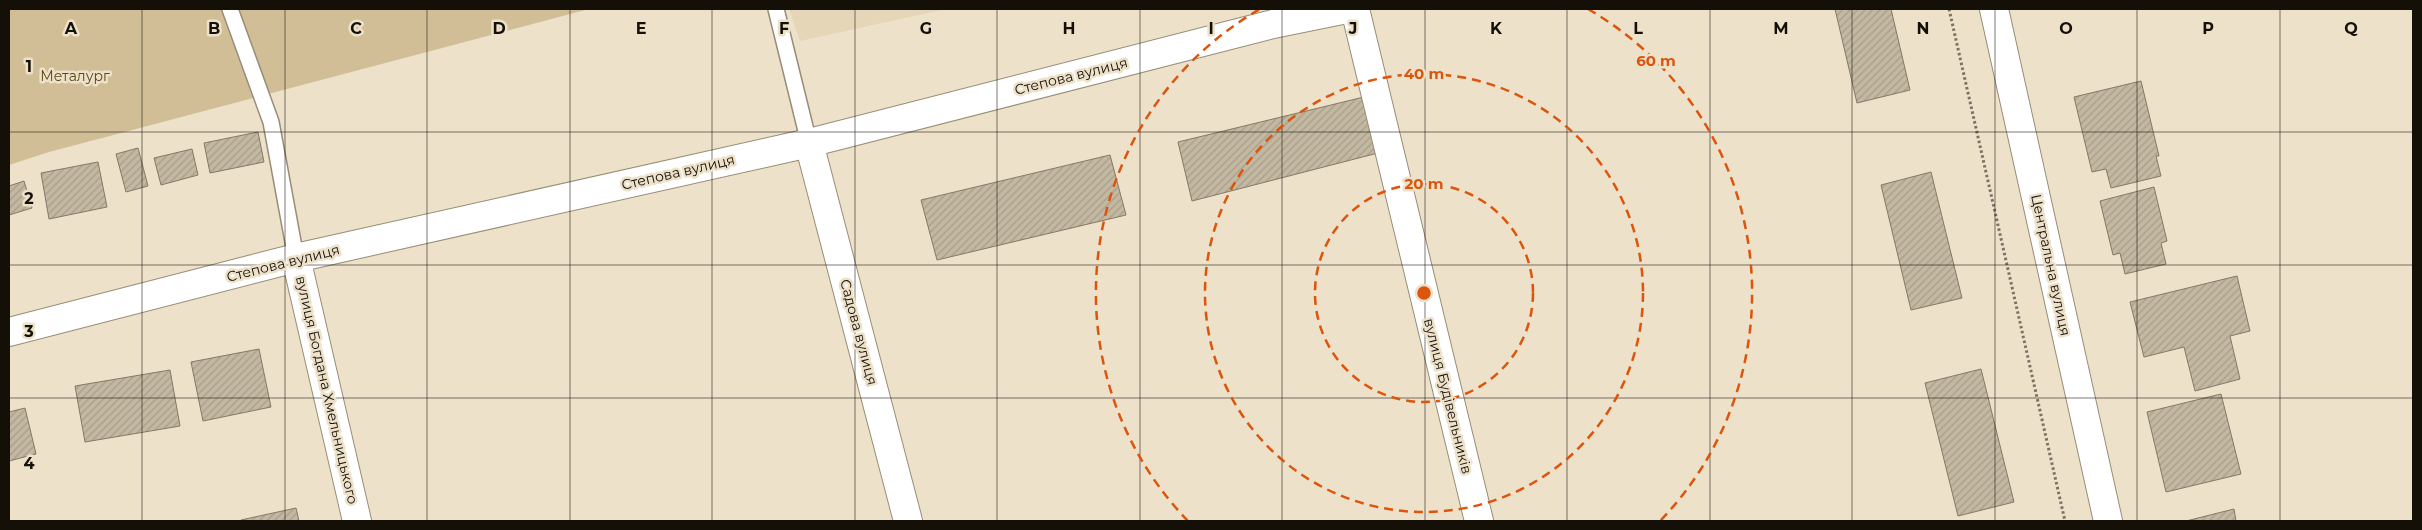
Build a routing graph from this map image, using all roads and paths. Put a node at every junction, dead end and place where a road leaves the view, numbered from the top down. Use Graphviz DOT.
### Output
graph roads {
  1 [pos="230,9"];
  2 [pos="776,9"];
  3 [pos="1347,9"];
  4 [pos="1355,9"];
  5 [pos="1949,9"];
  6 [pos="1994,9"];
  7 [pos="1273,16"];
  8 [pos="809,143"];
  9 [pos="296,258"];
  10 [pos="9,332"];
  11 [pos="357,521"];
  12 [pos="908,521"];
  13 [pos="1479,521"];
  14 [pos="2065,521"];
  15 [pos="2108,521"];
  1 -- 9 [label="lane"];
  2 -- 8 [label="lane"];
  3 -- 7 [label="street, Степова вулиця"];
  4 -- 13 [label="street, вулиця Будівельників"];
  5 -- 14 [label="path"];
  6 -- 15 [label="street, Центральна вулиця"];
  7 -- 8 [label="street, Степова вулиця"];
  8 -- 9 [label="street, Степова вулиця"];
  8 -- 12 [label="street, Садова вулиця"];
  9 -- 10 [label="street, Степова вулиця"];
  9 -- 11 [label="street, вулиця Богдана Хмельницького"];
}
